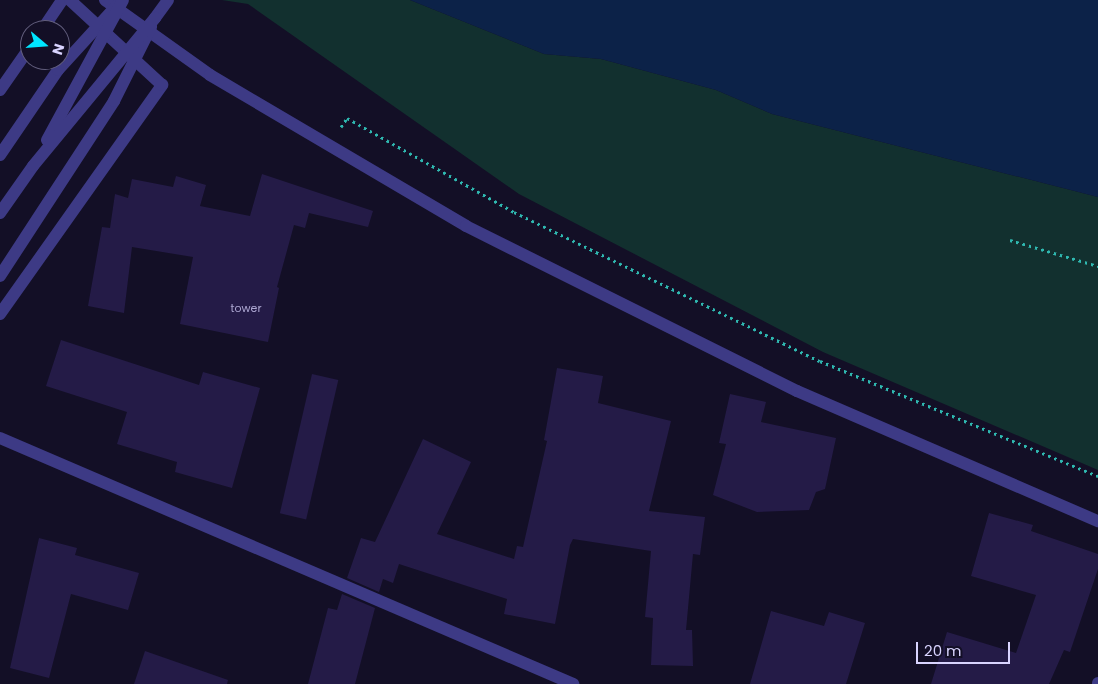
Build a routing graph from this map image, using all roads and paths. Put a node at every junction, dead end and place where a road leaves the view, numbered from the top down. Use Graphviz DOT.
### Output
graph roads {
  1 [pos="62,0"];
  2 [pos="70,0"];
  3 [pos="168,0"];
  4 [pos="116,2"];
  5 [pos="155,18"];
  6 [pos="49,20"];
  7 [pos="98,26"];
  8 [pos="149,31"];
  9 [pos="135,60"];
  10 [pos="20,61"];
  11 [pos="0,90"];
  12 [pos="336,135"];
  13 [pos="0,155"];
  14 [pos="33,166"];
  15 [pos="0,213"];
  16 [pos="1010,240"];
  17 [pos="1098,266"];
  18 [pos="0,276"];
  19 [pos="0,314"];
  20 [pos="0,438"];
  21 [pos="1098,476"];
  22 [pos="1098,521"];
  23 [pos="573,684"];
  1 -- 6 [label="street"];
  2 -- 7 [label="street"];
  3 -- 5 [label="street"];
  4 -- 7 [label="street"];
  4 -- 8 [label="street"];
  4 -- 14 [label="street, bridge"];
  5 -- 8 [label="street"];
  5 -- 14 [label="street, bridge"];
  7 -- 9 [label="street"];
  7 -- 13 [label="street"];
  8 -- 9 [label="street"];
  8 -- 22 [label="street"];
  9 -- 18 [label="street"];
  9 -- 19 [label="street"];
  10 -- 11 [label="street"];
  12 -- 21 [label="path"];
  14 -- 15 [label="street"];
  16 -- 17 [label="path"];
  20 -- 23 [label="street"];
}
